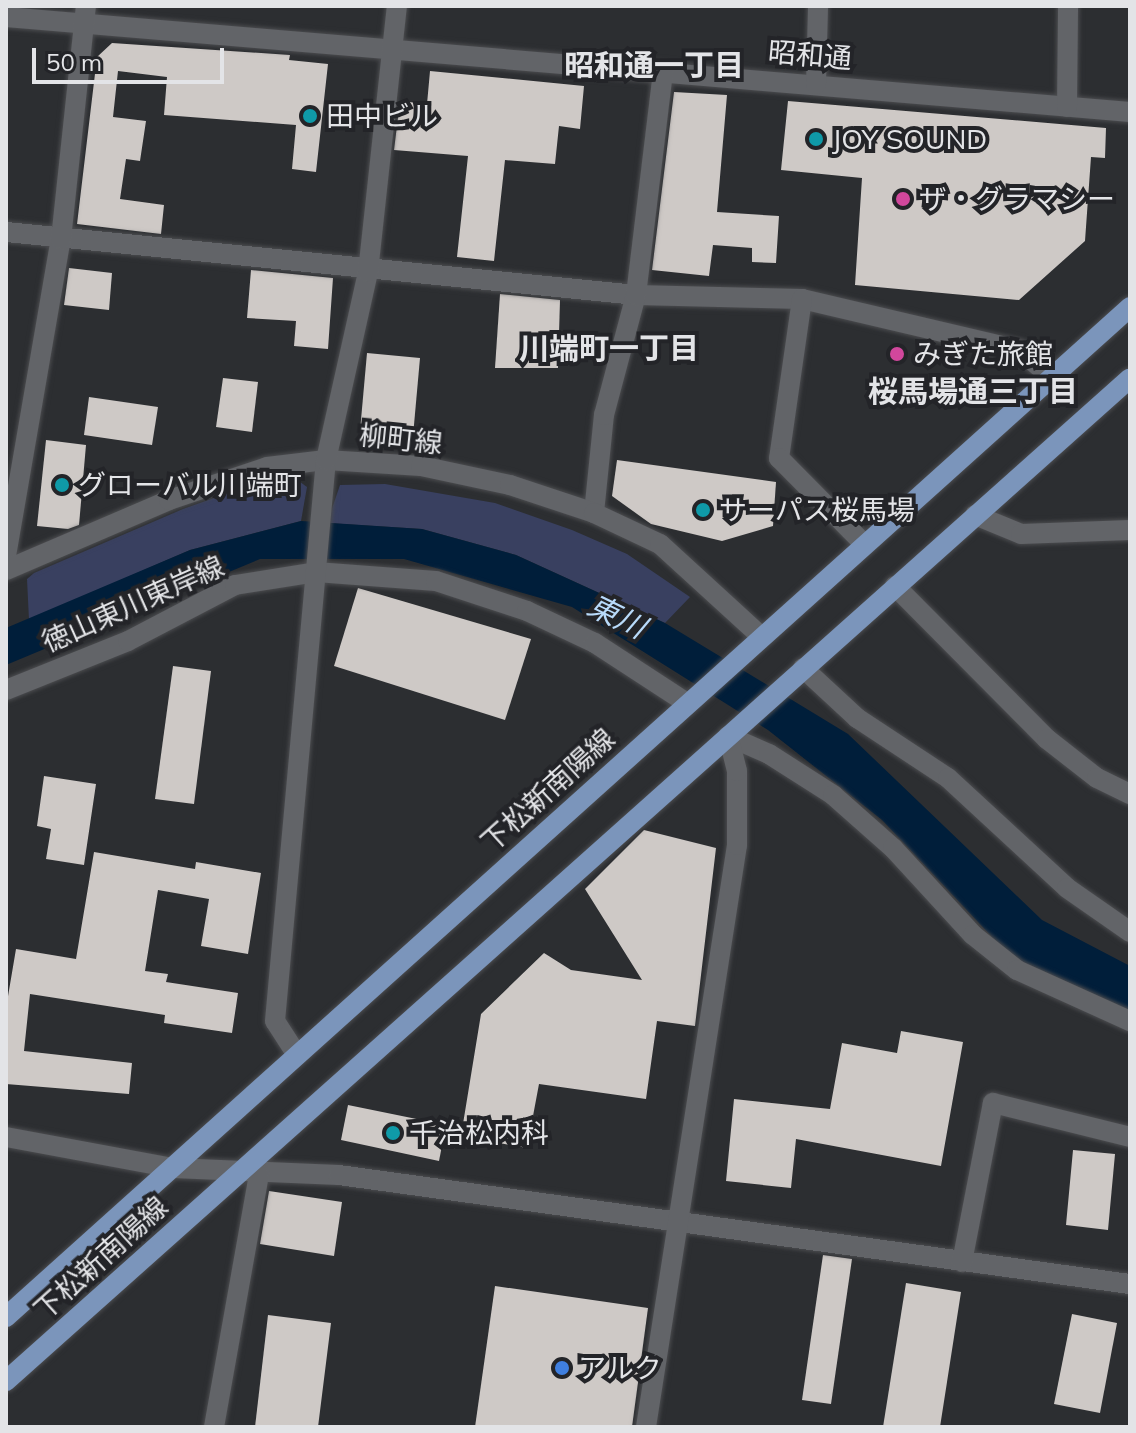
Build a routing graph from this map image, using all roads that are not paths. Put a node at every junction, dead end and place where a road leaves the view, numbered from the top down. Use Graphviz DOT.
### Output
graph roads {
  1 [pos="397,6"];
  2 [pos="818,6"];
  3 [pos="1068,6"];
  4 [pos="84,16"];
  5 [pos="6,17"];
  6 [pos="391,51"];
  7 [pos="663,72"];
  8 [pos="816,84"];
  9 [pos="1067,107"];
  10 [pos="1130,112"];
  11 [pos="6,232"];
  12 [pos="61,239"];
  13 [pos="368,272"];
  14 [pos="636,295"];
  15 [pos="802,299"];
  16 [pos="1130,307"];
  17 [pos="1051,377"];
  18 [pos="1130,378"];
  19 [pos="326,460"];
  20 [pos="594,513"];
  21 [pos="975,515"];
  22 [pos="1130,530"];
  23 [pos="863,543"];
  24 [pos="6,556"];
  25 [pos="6,570"];
  26 [pos="316,572"];
  27 [pos="895,586"];
  28 [pos="762,637"];
  29 [pos="803,668"];
  30 [pos="6,690"];
  31 [pos="687,703"];
  32 [pos="728,736"];
  33 [pos="1130,794"];
  34 [pos="1130,932"];
  35 [pos="1130,1021"];
  36 [pos="297,1055"];
  37 [pos="6,1137"];
  38 [pos="1130,1137"];
  39 [pos="173,1168"];
  40 [pos="251,1172"];
  41 [pos="678,1222"];
  42 [pos="962,1262"];
  43 [pos="1130,1284"];
  44 [pos="6,1317"];
  45 [pos="6,1381"];
  46 [pos="214,1427"];
  47 [pos="646,1427"];
  1 -- 6 [label="street"];
  2 -- 8 [label="street"];
  3 -- 9 [label="street"];
  4 -- 5 [label="street, 昭和通"];
  4 -- 6 [label="street, 昭和通"];
  4 -- 12 [label="street"];
  6 -- 7 [label="street, 昭和通"];
  6 -- 13 [label="street"];
  7 -- 8 [label="street, 昭和通"];
  7 -- 14 [label="street"];
  8 -- 9 [label="street, 昭和通"];
  9 -- 10 [label="street, 昭和通"];
  11 -- 12 [label="street"];
  12 -- 13 [label="street"];
  12 -- 24 [label="street"];
  13 -- 14 [label="street"];
  13 -- 19 [label="street"];
  14 -- 15 [label="street"];
  14 -- 20 [label="street"];
  15 -- 17 [label="street"];
  15 -- 23 [label="street"];
  16 -- 17 [label="main road, 下松新南陽線"];
  17 -- 23 [label="main road, 下松新南陽線"];
  18 -- 21 [label="main road, 下松新南陽線"];
  19 -- 20 [label="street, 柳町線"];
  19 -- 25 [label="street, 柳町線"];
  19 -- 26 [label="street"];
  20 -- 28 [label="street, 柳町線"];
  21 -- 22 [label="street"];
  21 -- 27 [label="main road, 下松新南陽線"];
  23 -- 28 [label="main road, 下松新南陽線"];
  26 -- 30 [label="street, 徳山東川東岸線"];
  26 -- 31 [label="street, 徳山東川東岸線"];
  26 -- 36 [label="street"];
  27 -- 29 [label="main road, 下松新南陽線"];
  27 -- 33 [label="street"];
  28 -- 31 [label="main road, 下松新南陽線"];
  29 -- 32 [label="main road, 下松新南陽線"];
  29 -- 34 [label="street"];
  31 -- 36 [label="main road, 下松新南陽線"];
  32 -- 35 [label="street"];
  32 -- 40 [label="main road, 下松新南陽線"];
  32 -- 41 [label="street"];
  36 -- 39 [label="main road, 下松新南陽線"];
  37 -- 39 [label="street"];
  38 -- 42 [label="street"];
  39 -- 40 [label="street"];
  39 -- 44 [label="main road, 下松新南陽線"];
  40 -- 41 [label="street"];
  40 -- 45 [label="main road, 下松新南陽線"];
  40 -- 46 [label="street"];
  41 -- 42 [label="street"];
  41 -- 47 [label="street"];
  42 -- 43 [label="street"];
}
